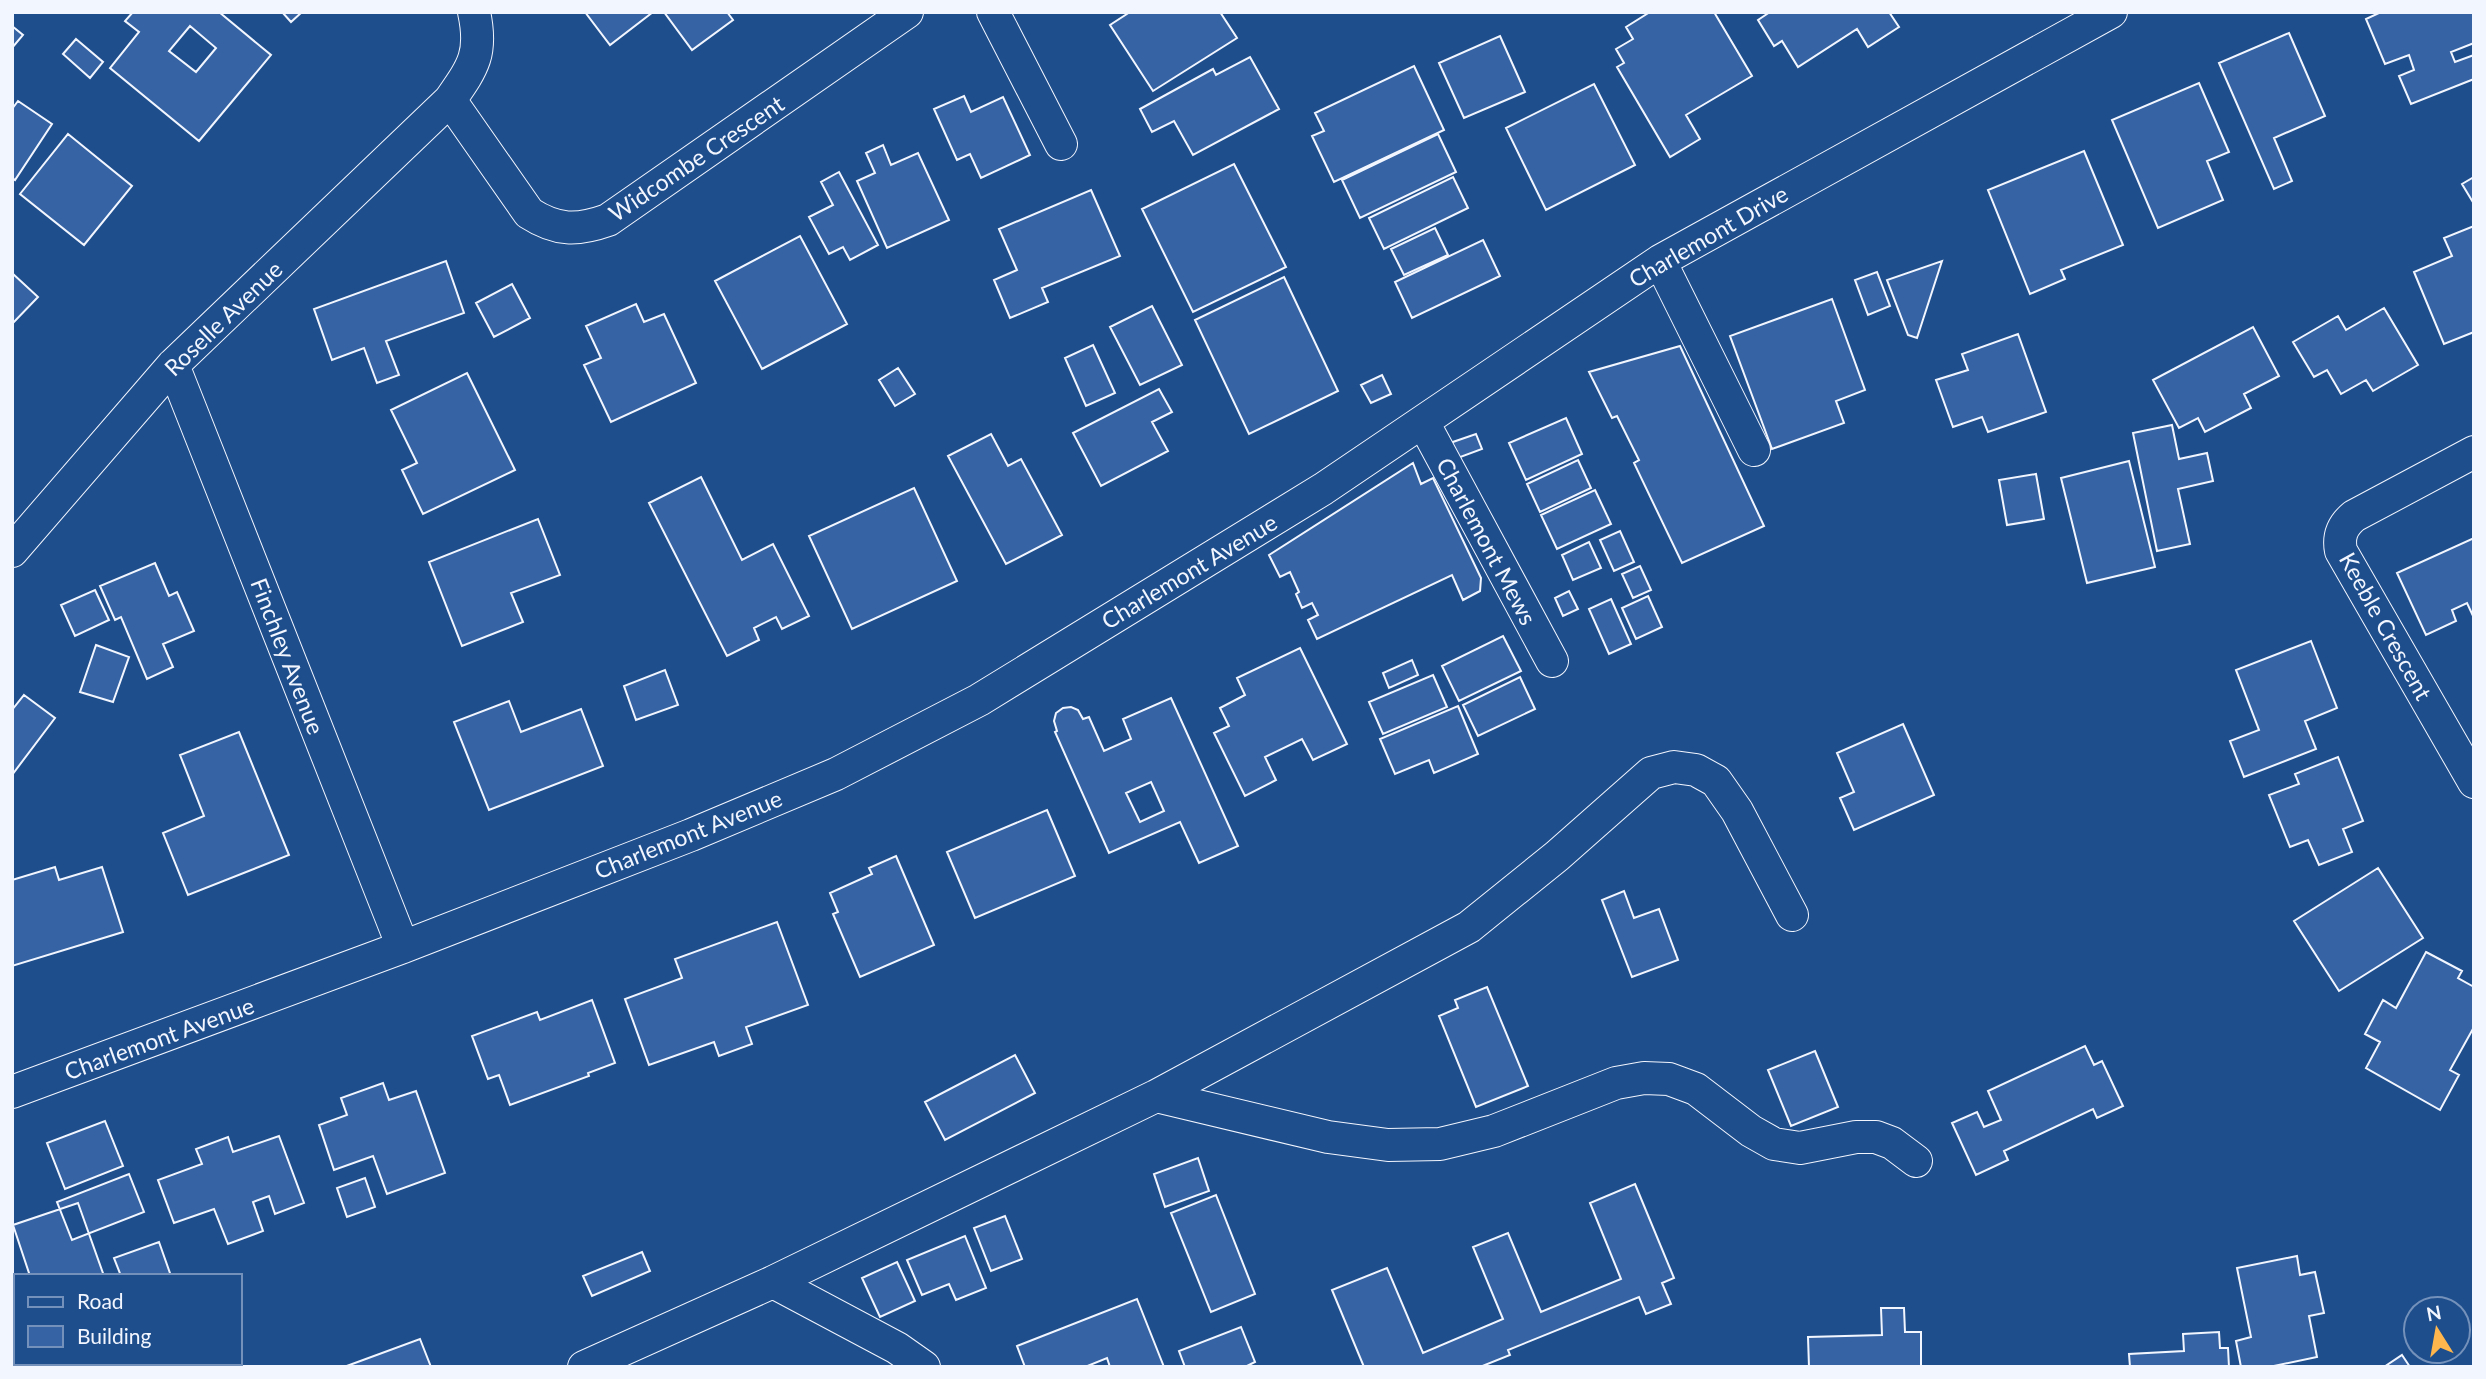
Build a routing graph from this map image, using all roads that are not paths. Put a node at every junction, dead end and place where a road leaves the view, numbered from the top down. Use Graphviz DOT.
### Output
graph roads {
  1 [pos="474,12"];
  2 [pos="907,12"];
  3 [pos="993,12"];
  4 [pos="2111,12"];
  5 [pos="450,100"];
  6 [pos="1061,144"];
  7 [pos="1660,261"];
  8 [pos="173,365"];
  9 [pos="1423,422"];
  10 [pos="1754,450"];
  11 [pos="2474,452"];
  12 [pos="1323,489"];
  13 [pos="12,551"];
  14 [pos="1552,661"];
  15 [pos="2474,782"];
  16 [pos="1792,915"];
  17 [pos="402,947"];
  18 [pos="12,1092"];
  19 [pos="1156,1097"];
  20 [pos="1916,1161"];
  21 [pos="773,1282"];
  22 [pos="891,1358"];
  23 [pos="584,1367"];
  24 [pos="924,1367"];
  1 -- 5 [label="street"];
  2 -- 5 [label="street, Widcombe Crescent"];
  3 -- 6 [label="street"];
  4 -- 7 [label="street, Charlemont Drive"];
  5 -- 8 [label="street, Roselle Avenue"];
  7 -- 9 [label="street, Charlemont Drive"];
  7 -- 10 [label="street"];
  8 -- 13 [label="street, Roselle Avenue"];
  8 -- 17 [label="street, Finchley Avenue"];
  9 -- 12 [label="street, Charlemont Drive"];
  9 -- 14 [label="street, Charlemont Mews"];
  11 -- 15 [label="street, Keeble Crescent"];
  12 -- 17 [label="street, Charlemont Avenue"];
  16 -- 19 [label="street"];
  17 -- 18 [label="street, Charlemont Avenue"];
  19 -- 20 [label="street"];
  19 -- 21 [label="street"];
  21 -- 22 [label="street"];
  21 -- 23 [label="street"];
  22 -- 24 [label="street"];
}
